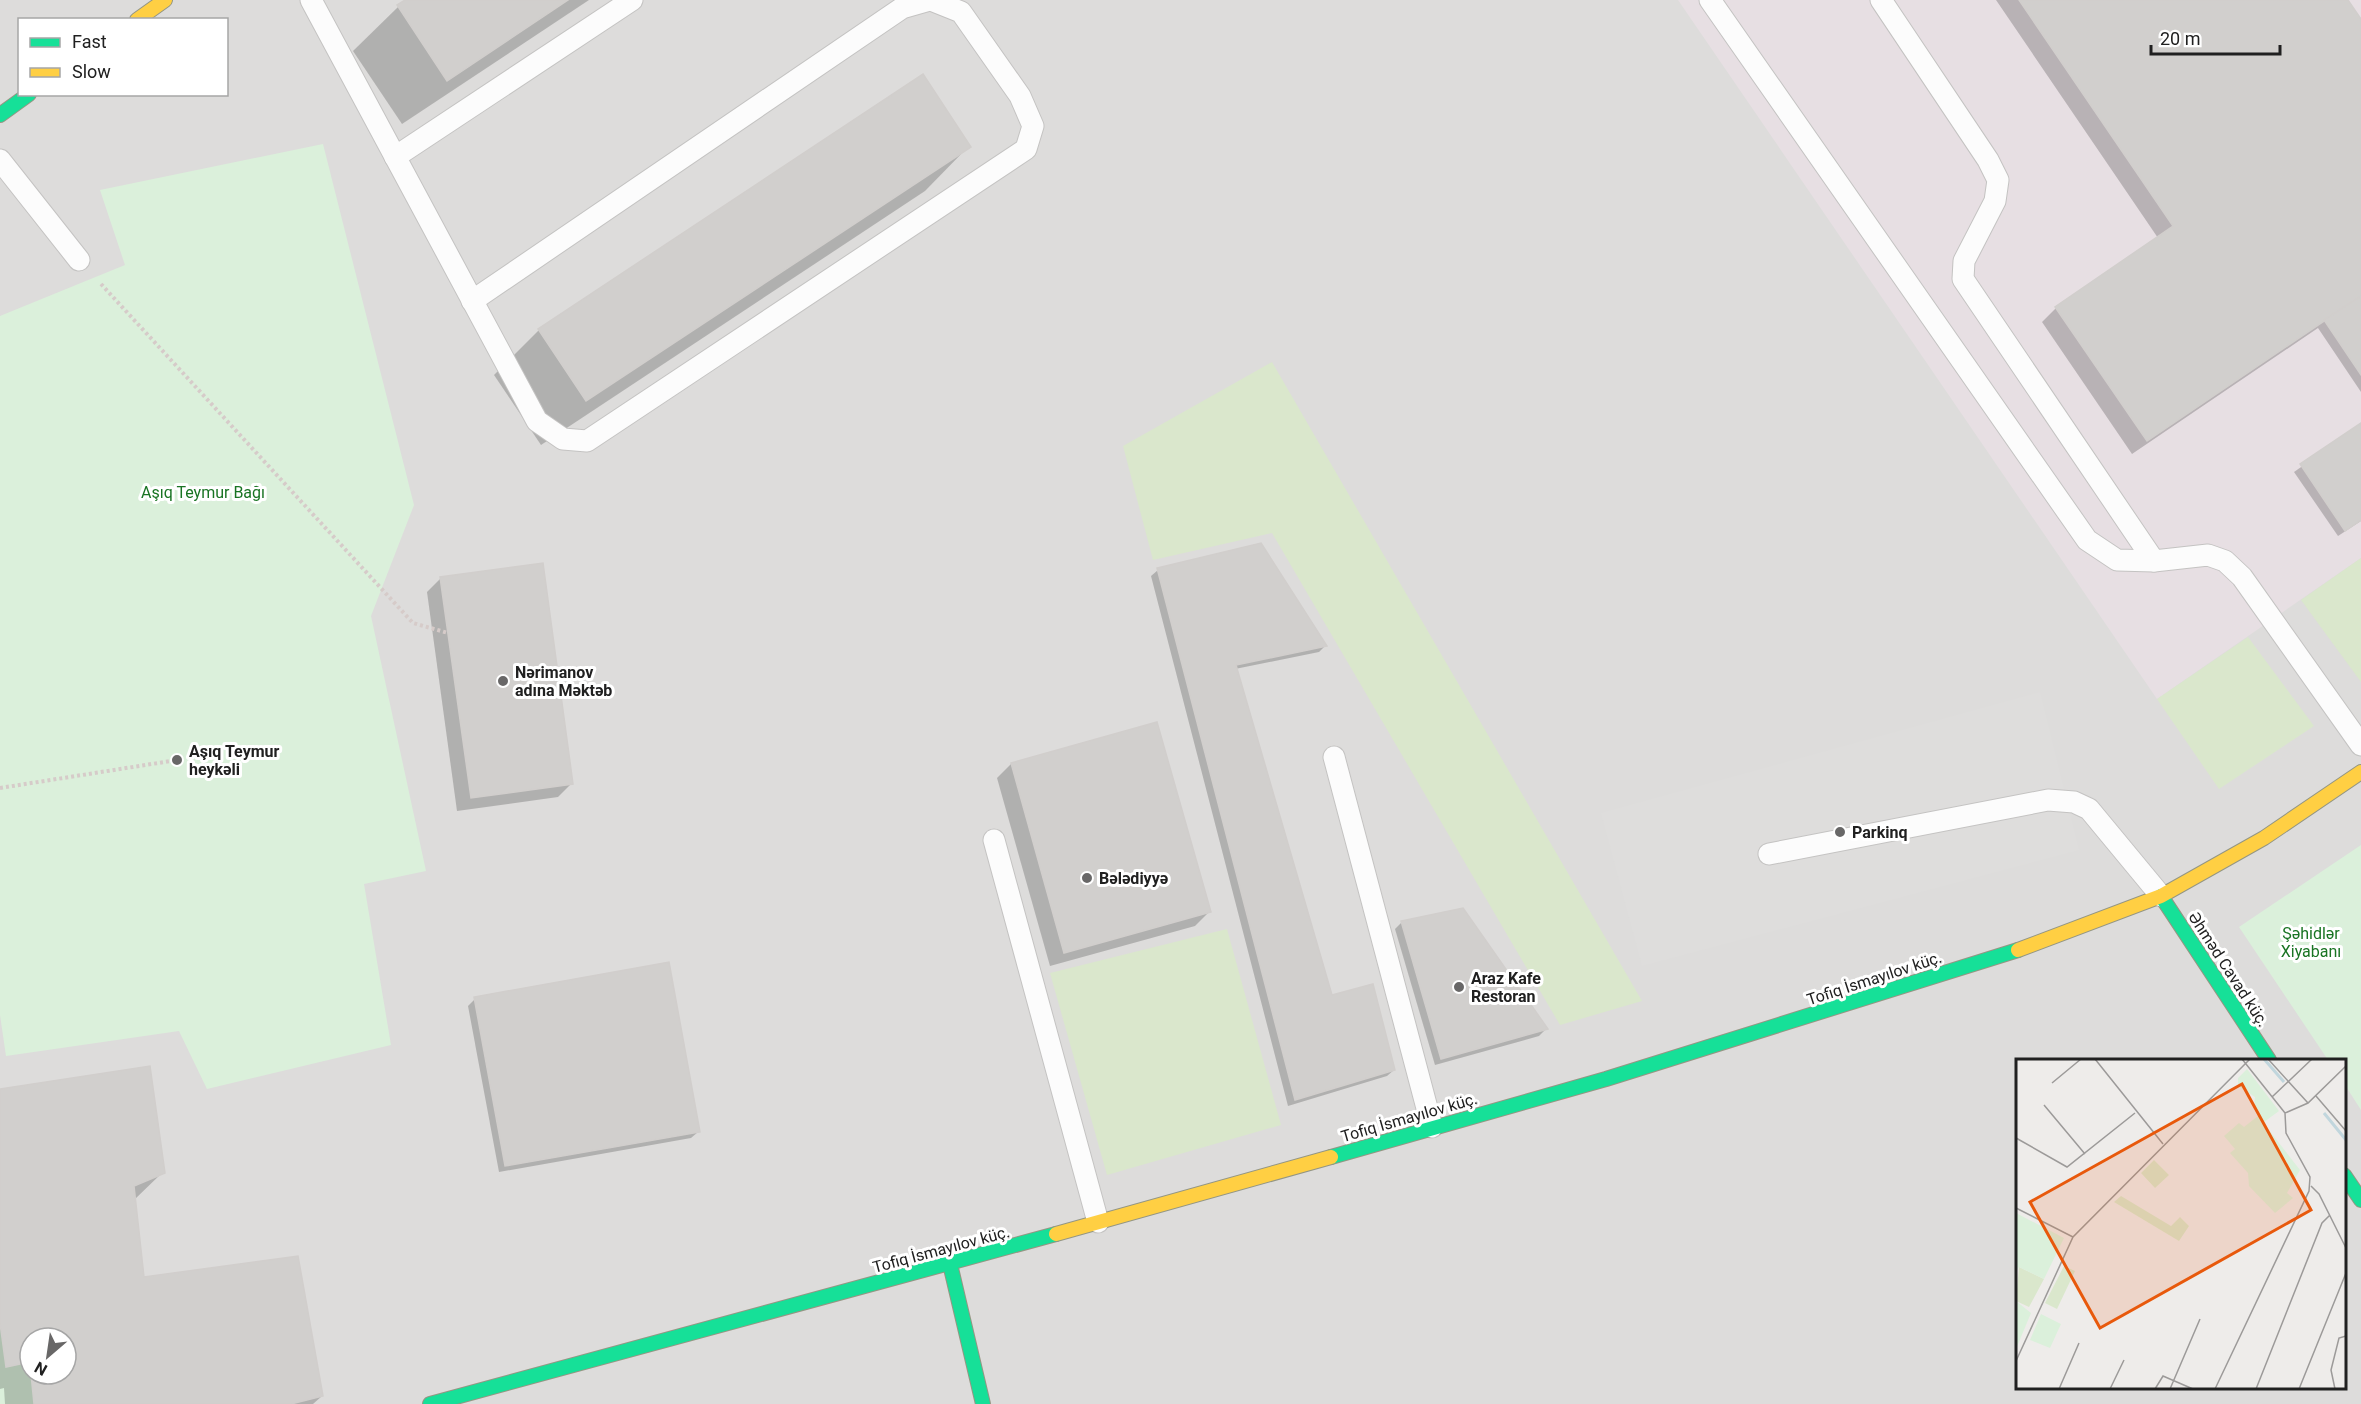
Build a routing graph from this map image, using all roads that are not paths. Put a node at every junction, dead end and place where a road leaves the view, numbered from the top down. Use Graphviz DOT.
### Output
graph roads {
  1 [pos="165,0"];
  2 [pos="311,0"];
  3 [pos="632,0"];
  4 [pos="930,0"];
  5 [pos="1710,0"];
  6 [pos="1881,0"];
  7 [pos="140,18"];
  8 [pos="26,96"];
  9 [pos="0,115"];
  10 [pos="395,157"];
  11 [pos="0,160"];
  12 [pos="79,260"];
  13 [pos="472,301"];
  14 [pos="2154,561"];
  15 [pos="2361,745"];
  16 [pos="1334,757"];
  17 [pos="2361,772"];
  18 [pos="994,840"];
  19 [pos="1769,854"];
  20 [pos="2161,896"];
  21 [pos="2269,1059"];
  22 [pos="1432,1127"];
  23 [pos="2346,1177"];
  24 [pos="2361,1200"];
  25 [pos="1098,1222"];
  26 [pos="950,1264"];
  27 [pos="430,1404"];
  28 [pos="983,1404"];
  1 -- 7 [label="street"];
  2 -- 10 [label="lane"];
  3 -- 10 [label="lane"];
  4 -- 13 [label="lane"];
  4 -- 13 [label="lane"];
  5 -- 14 [label="lane"];
  6 -- 14 [label="lane"];
  8 -- 9 [label="street"];
  10 -- 13 [label="lane"];
  11 -- 12 [label="lane"];
  14 -- 15 [label="lane"];
  16 -- 22 [label="lane"];
  17 -- 20 [label="street, Tofiq İsmayılov küç."];
  18 -- 25 [label="lane"];
  19 -- 20 [label="lane"];
  20 -- 21 [label="street, Əhməd Cavad küç."];
  20 -- 22 [label="street, Tofiq İsmayılov küç."];
  22 -- 25 [label="street, Tofiq İsmayılov küç."];
  23 -- 24 [label="street"];
  25 -- 26 [label="street, Tofiq İsmayılov küç."];
  26 -- 27 [label="street, Tofiq İsmayılov küç."];
  26 -- 28 [label="street"];
}
